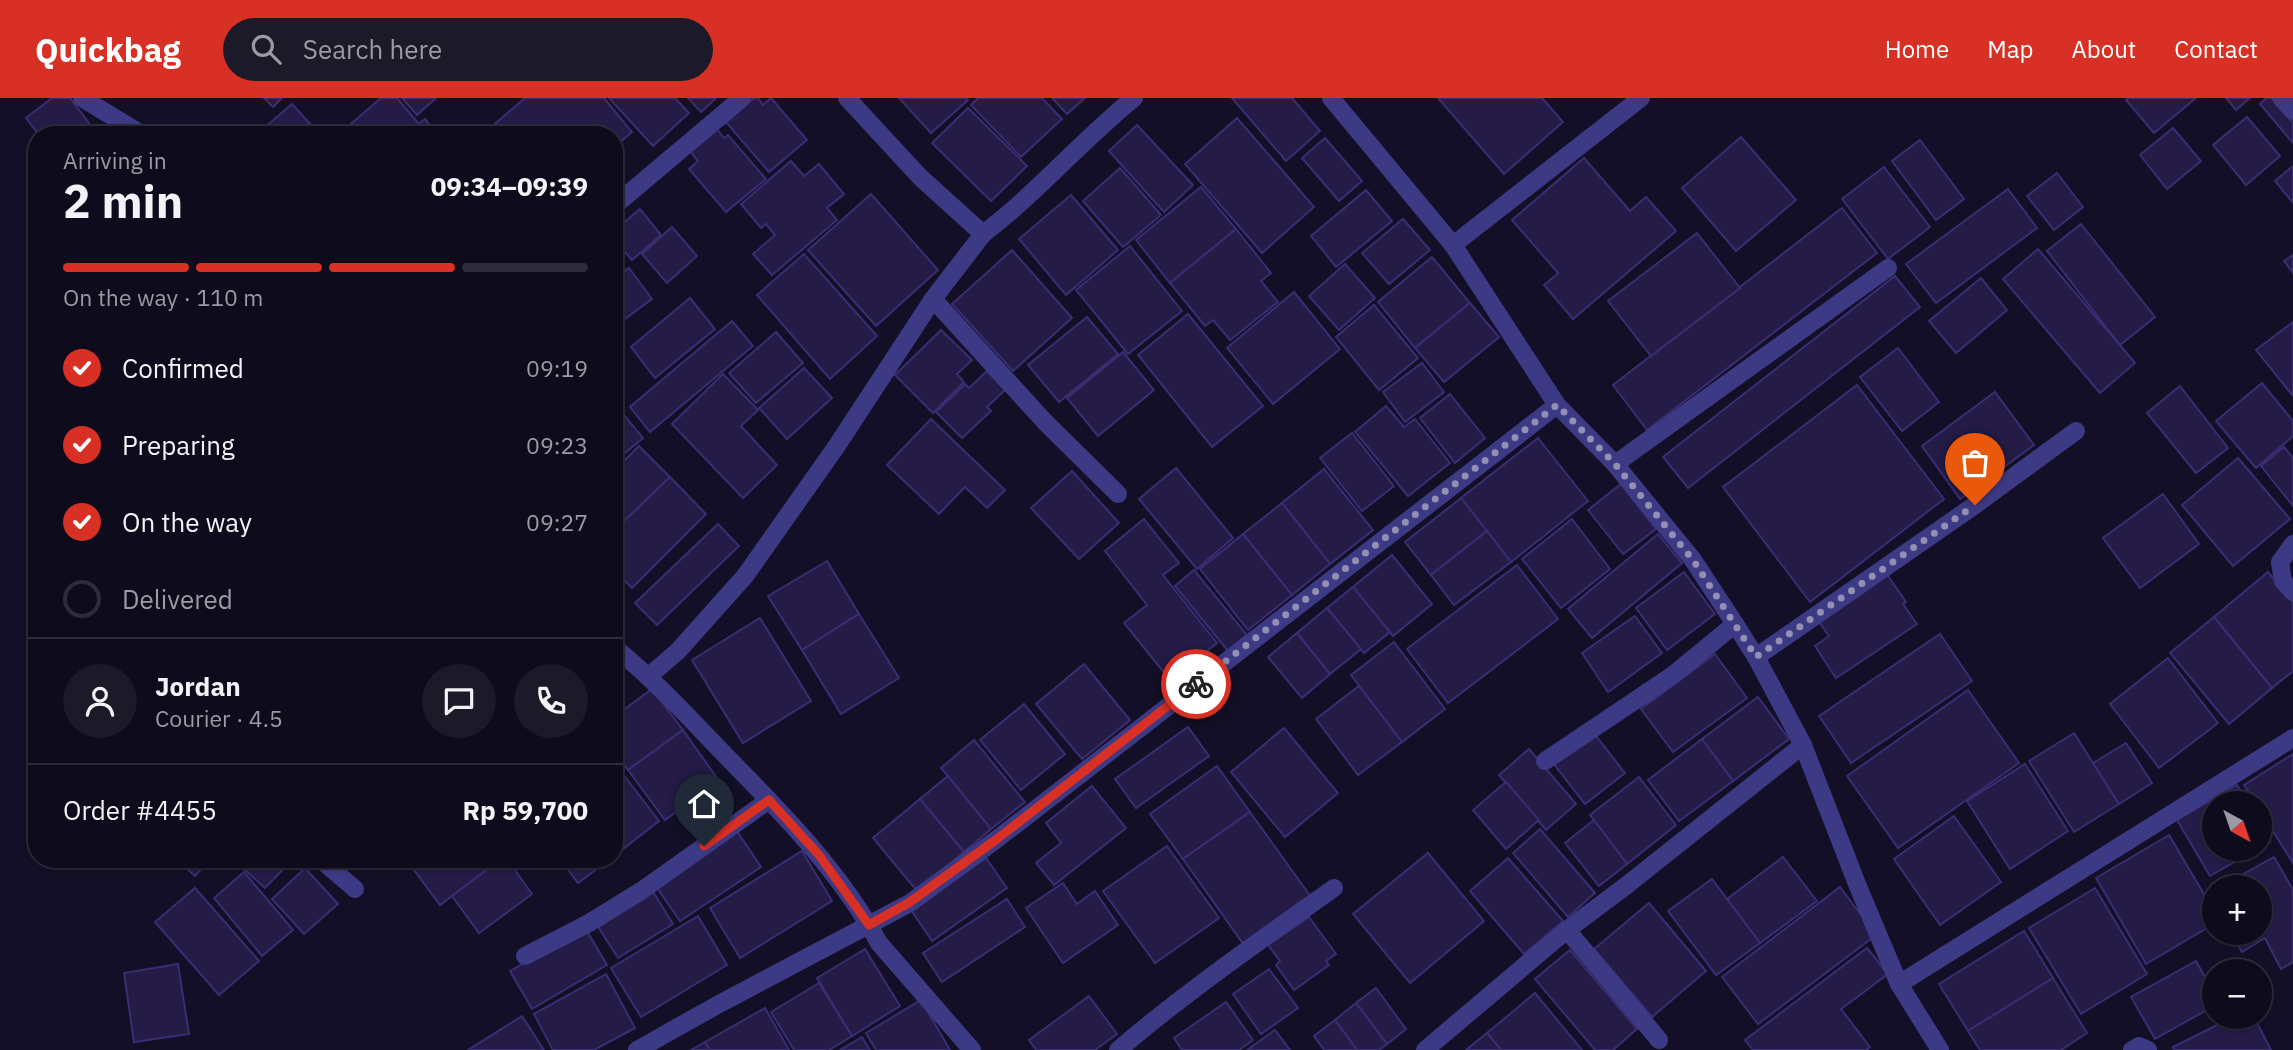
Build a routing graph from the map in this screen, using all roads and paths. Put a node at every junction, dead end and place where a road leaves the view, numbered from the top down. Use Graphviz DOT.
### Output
graph roads {
  1 [pos="82,98"];
  2 [pos="742,98"];
  3 [pos="847,98"];
  4 [pos="1134,98"];
  5 [pos="1331,98"];
  6 [pos="1642,98"];
  7 [pos="2281,98"];
  8 [pos="2293,111"];
  9 [pos="128,126"];
  10 [pos="623,198"];
  11 [pos="983,234"];
  12 [pos="1453,244"];
  13 [pos="1888,268"];
  14 [pos="933,299"];
  15 [pos="1557,405"];
  16 [pos="2076,431"];
  17 [pos="1615,464"];
  18 [pos="1118,494"];
  19 [pos="2293,544"];
  20 [pos="2293,592"];
  21 [pos="1735,624"];
  22 [pos="623,654"];
  23 [pos="1756,657"];
  24 [pos="649,676"];
  25 [pos="2293,738"];
  26 [pos="1803,745"];
  27 [pos="1545,761"];
  28 [pos="769,800"];
  29 [pos="330,868"];
  30 [pos="1334,888"];
  31 [pos="355,889"];
  32 [pos="869,925"];
  33 [pos="1567,930"];
  34 [pos="525,956"];
  35 [pos="1899,984"];
  36 [pos="1659,1040"];
  37 [pos="638,1050"];
  38 [pos="972,1050"];
  39 [pos="1118,1050"];
  40 [pos="1425,1050"];
  41 [pos="1940,1050"];
  42 [pos="2132,1050"];
  43 [pos="2148,1050"];
  1 -- 9 [label="street"];
  2 -- 10 [label="street"];
  3 -- 11 [label="street"];
  4 -- 11 [label="street"];
  5 -- 12 [label="street"];
  6 -- 12 [label="street"];
  7 -- 8 [label="street"];
  11 -- 14 [label="street"];
  12 -- 15 [label="street"];
  13 -- 17 [label="street"];
  14 -- 18 [label="street"];
  14 -- 24 [label="street"];
  15 -- 17 [label="street"];
  15 -- 32 [label="street"];
  16 -- 23 [label="street"];
  17 -- 21 [label="street"];
  19 -- 20 [label="street"];
  21 -- 23 [label="street"];
  21 -- 27 [label="street"];
  22 -- 24 [label="street"];
  23 -- 26 [label="street"];
  24 -- 28 [label="street"];
  25 -- 35 [label="street"];
  26 -- 33 [label="street"];
  26 -- 35 [label="street"];
  28 -- 32 [label="street"];
  28 -- 34 [label="street"];
  29 -- 31 [label="street"];
  30 -- 39 [label="street"];
  32 -- 37 [label="street"];
  32 -- 38 [label="street"];
  33 -- 36 [label="street"];
  33 -- 40 [label="street"];
  35 -- 41 [label="street"];
  42 -- 43 [label="street"];
}
